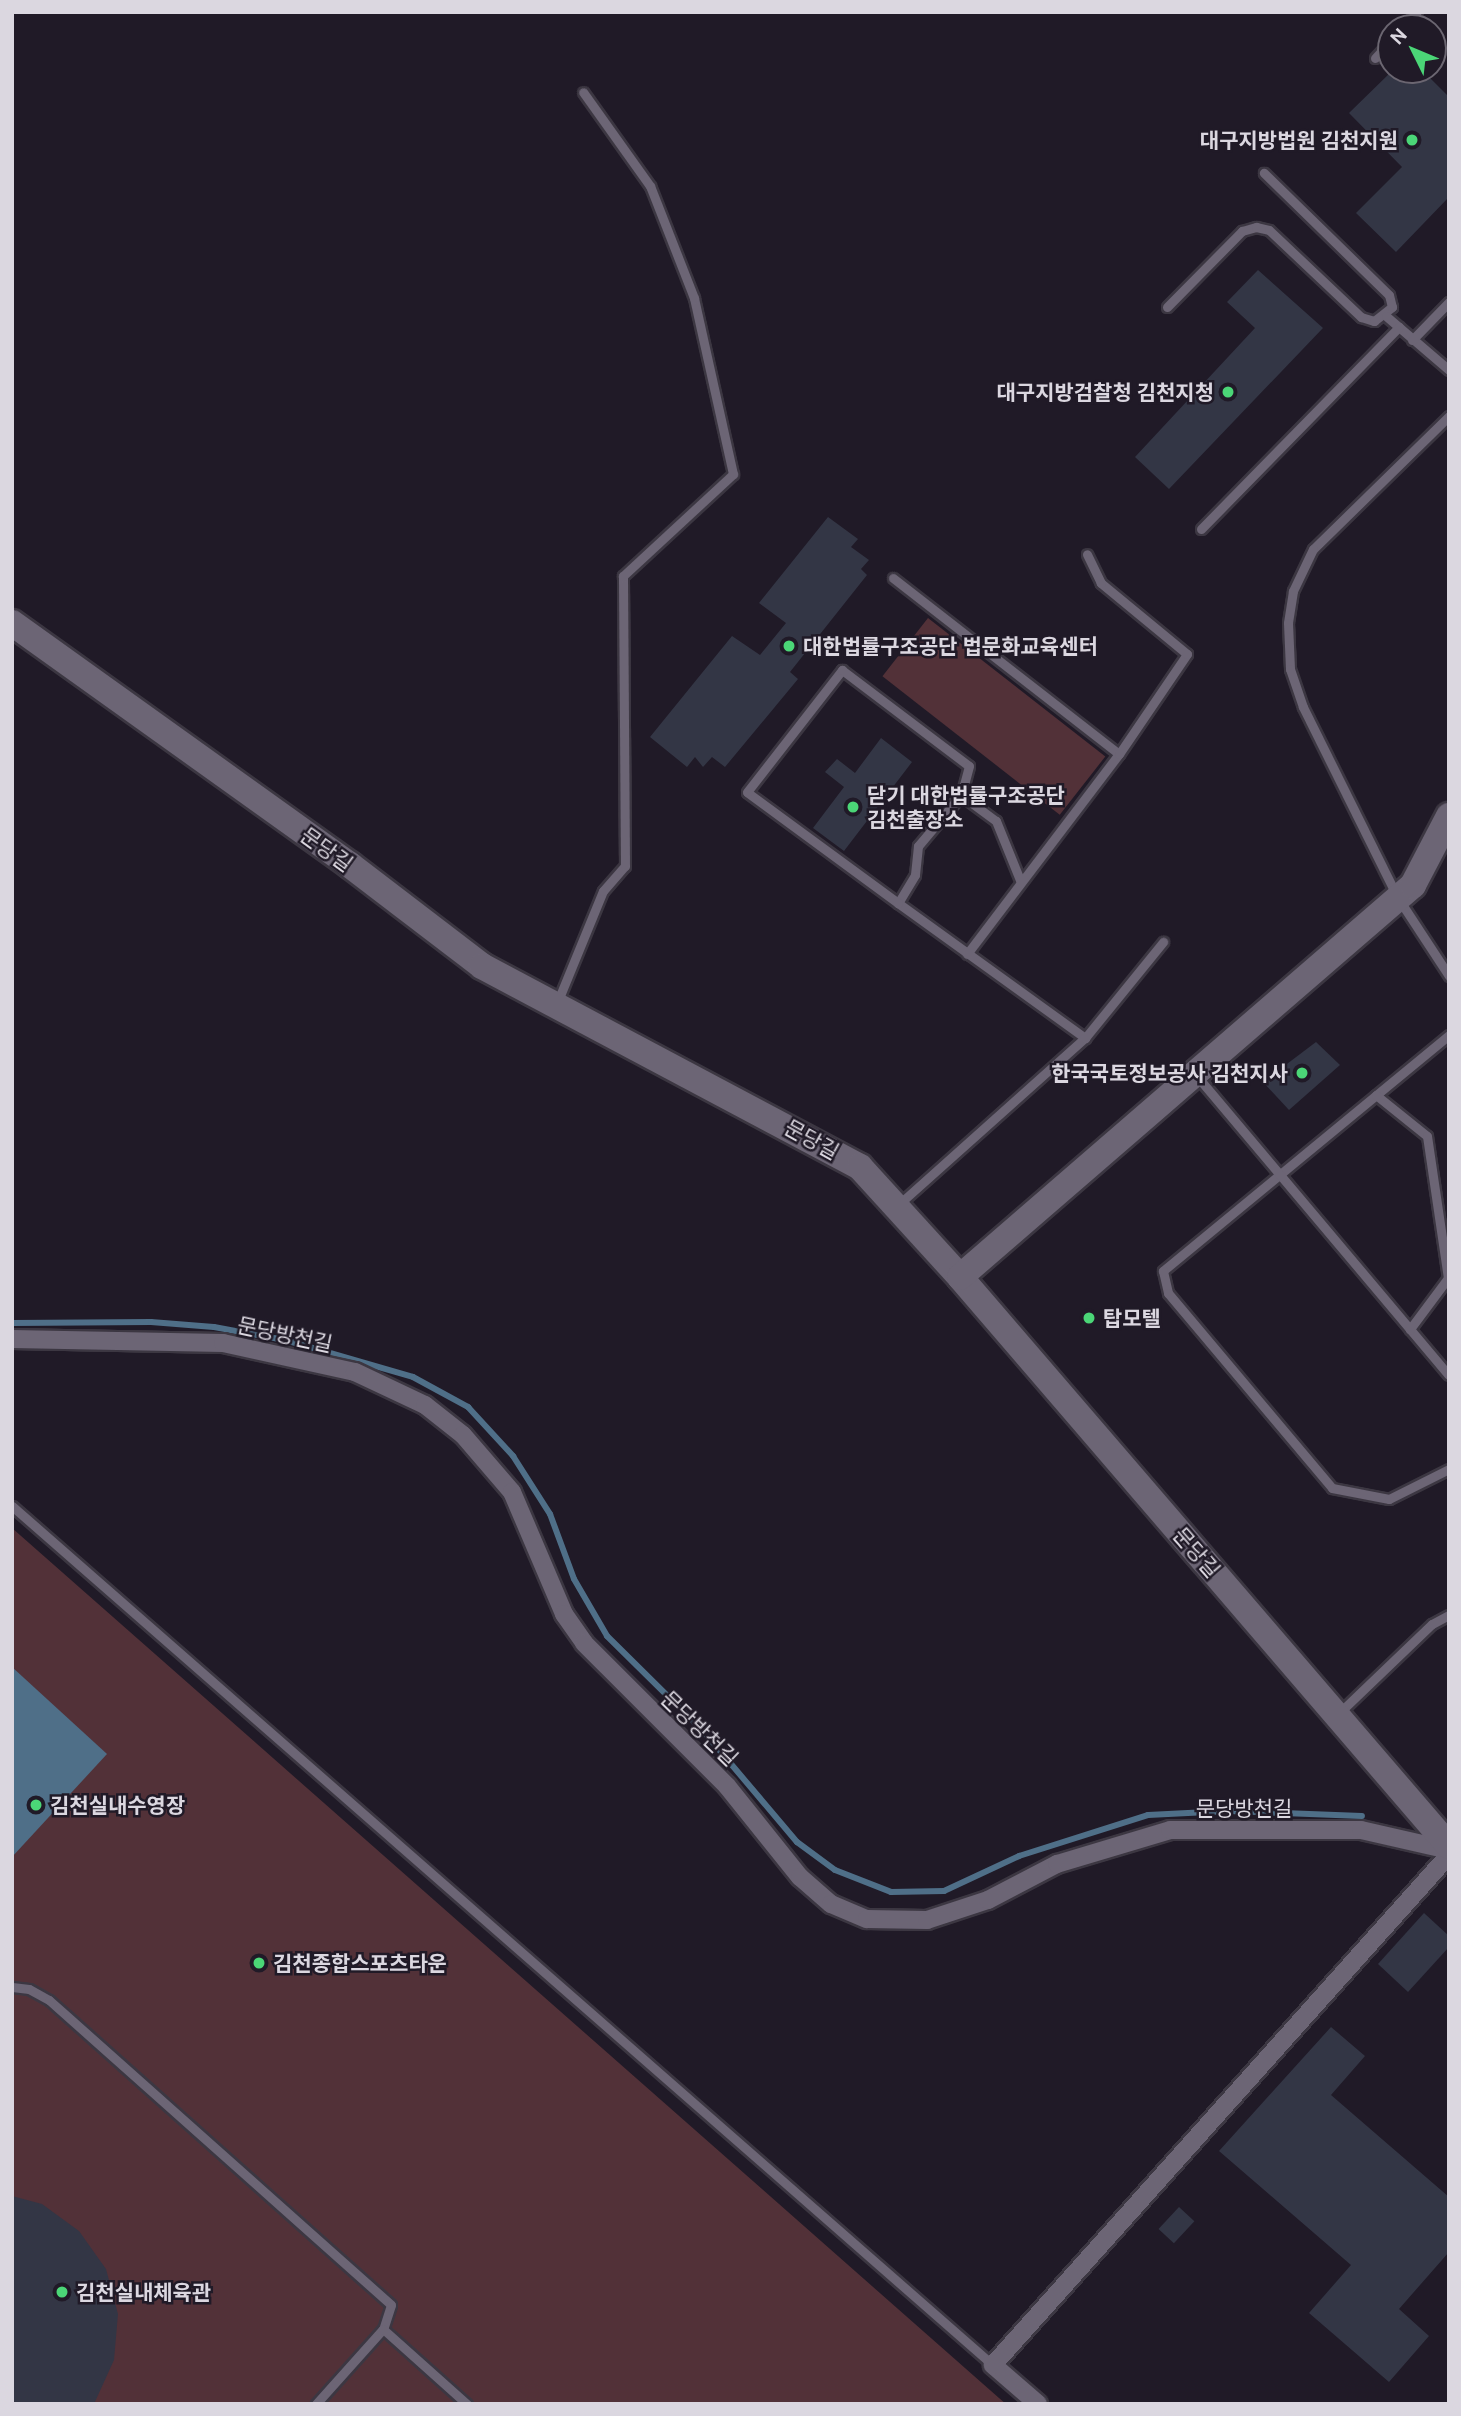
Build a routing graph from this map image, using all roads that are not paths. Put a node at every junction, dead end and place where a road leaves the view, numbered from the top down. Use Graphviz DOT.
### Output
graph roads {
  1 [pos="583,92"];
  2 [pos="1264,173"];
  3 [pos="1449,302"];
  4 [pos="1167,306"];
  5 [pos="1386,316"];
  6 [pos="1399,327"];
  7 [pos="1412,340"];
  8 [pos="1449,370"];
  9 [pos="1449,416"];
  10 [pos="1201,529"];
  11 [pos="1087,554"];
  12 [pos="893,578"];
  13 [pos="12,623"];
  14 [pos="1119,754"];
  15 [pos="961,795"];
  16 [pos="1449,816"];
  17 [pos="1020,880"];
  18 [pos="1398,898"];
  19 [pos="898,903"];
  20 [pos="1163,942"];
  21 [pos="967,954"];
  22 [pos="1449,976"];
  23 [pos="557,1005"];
  24 [pos="1449,1035"];
  25 [pos="1085,1038"];
  26 [pos="1195,1074"];
  27 [pos="1377,1095"];
  28 [pos="1279,1174"];
  29 [pos="897,1206"];
  30 [pos="961,1277"];
  31 [pos="1410,1329"];
  32 [pos="12,1339"];
  33 [pos="1449,1375"];
  34 [pos="1449,1469"];
  35 [pos="12,1506"];
  36 [pos="1449,1615"];
  37 [pos="1337,1715"];
  38 [pos="1449,1850"];
  39 [pos="12,1987"];
  40 [pos="383,2329"];
  41 [pos="993,2365"];
  42 [pos="316,2404"];
  43 [pos="467,2404"];
  44 [pos="1038,2404"];
  1 -- 23 [label="lane"];
  2 -- 5 [label="lane"];
  3 -- 7 [label="lane"];
  4 -- 5 [label="lane"];
  5 -- 6 [label="lane"];
  6 -- 7 [label="lane"];
  6 -- 10 [label="lane"];
  7 -- 8 [label="lane"];
  9 -- 18 [label="lane"];
  11 -- 14 [label="lane"];
  12 -- 14 [label="lane"];
  13 -- 23 [label="street, 문당길"];
  14 -- 17 [label="lane"];
  15 -- 17 [label="lane"];
  15 -- 19 [label="lane"];
  15 -- 19 [label="lane"];
  16 -- 18 [label="street"];
  17 -- 21 [label="lane"];
  18 -- 22 [label="lane"];
  18 -- 26 [label="street"];
  19 -- 21 [label="lane"];
  20 -- 25 [label="lane"];
  21 -- 25 [label="lane"];
  23 -- 29 [label="street, 문당길"];
  24 -- 27 [label="lane"];
  25 -- 29 [label="lane"];
  26 -- 28 [label="lane"];
  26 -- 30 [label="street"];
  27 -- 28 [label="lane"];
  27 -- 31 [label="lane"];
  28 -- 31 [label="lane"];
  28 -- 34 [label="lane"];
  29 -- 30 [label="street, 문당길"];
  30 -- 37 [label="street, 문당길"];
  31 -- 33 [label="lane"];
  32 -- 38 [label="street, 문당방천길"];
  35 -- 41 [label="lane"];
  36 -- 37 [label="lane"];
  37 -- 38 [label="street, 문당길"];
  38 -- 41 [label="street"];
  39 -- 40 [label="lane"];
  40 -- 42 [label="lane"];
  40 -- 43 [label="lane"];
  41 -- 44 [label="street"];
}
